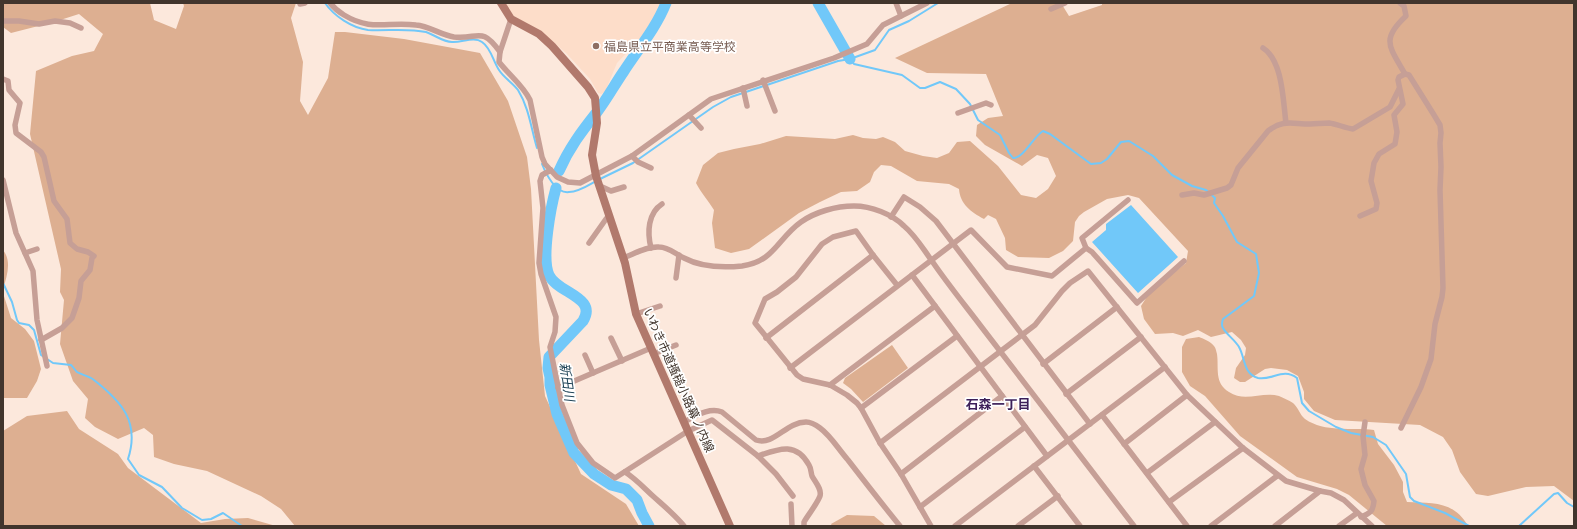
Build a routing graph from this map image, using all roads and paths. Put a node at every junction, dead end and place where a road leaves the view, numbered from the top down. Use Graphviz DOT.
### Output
graph roads {
  1 [pos="330,3"];
  2 [pos="501,3"];
  3 [pos="896,3"];
  4 [pos="927,3"];
  5 [pos="1065,3"];
  6 [pos="1400,3"];
  7 [pos="1052,9"];
  8 [pos="901,16"];
  9 [pos="511,19"];
  10 [pos="3,21"];
  11 [pos="81,28"];
  12 [pos="1262,48"];
  13 [pos="500,52"];
  14 [pos="1405,74"];
  15 [pos="3,79"];
  16 [pos="763,80"];
  17 [pos="743,88"];
  18 [pos="1399,89"];
  19 [pos="990,105"];
  20 [pos="747,106"];
  21 [pos="775,112"];
  22 [pos="958,113"];
  23 [pos="689,115"];
  24 [pos="1286,123"];
  25 [pos="701,128"];
  26 [pos="632,156"];
  27 [pos="651,168"];
  28 [pos="548,173"];
  29 [pos="3,180"];
  30 [pos="598,181"];
  31 [pos="624,187"];
  32 [pos="1182,196"];
  33 [pos="1128,200"];
  34 [pos="662,204"];
  35 [pos="609,216"];
  36 [pos="1360,216"];
  37 [pos="891,217"];
  38 [pos="589,243"];
  39 [pos="952,244"];
  40 [pos="651,248"];
  41 [pos="1086,248"];
  42 [pos="37,249"];
  43 [pos="25,253"];
  44 [pos="679,255"];
  45 [pos="873,255"];
  46 [pos="623,258"];
  47 [pos="931,260"];
  48 [pos="1184,261"];
  49 [pos="912,275"];
  50 [pos="676,278"];
  51 [pos="897,285"];
  52 [pos="660,306"];
  53 [pos="935,306"];
  54 [pos="1117,307"];
  55 [pos="636,314"];
  56 [pos="1021,335"];
  57 [pos="957,336"];
  58 [pos="1141,337"];
  59 [pos="610,338"];
  60 [pos="766,338"];
  61 [pos="41,340"];
  62 [pos="676,345"];
  63 [pos="652,351"];
  64 [pos="1000,352"];
  65 [pos="585,355"];
  66 [pos="622,361"];
  67 [pos="1043,364"];
  68 [pos="47,366"];
  69 [pos="980,367"];
  70 [pos="1165,367"];
  71 [pos="790,368"];
  72 [pos="593,373"];
  73 [pos="830,385"];
  74 [pos="558,388"];
  75 [pos="1066,394"];
  76 [pos="1188,395"];
  77 [pos="1002,396"];
  78 [pos="861,408"];
  79 [pos="1102,415"];
  80 [pos="684,422"];
  81 [pos="1215,422"];
  82 [pos="1365,422"];
  83 [pos="1090,424"];
  84 [pos="1025,427"];
  85 [pos="1401,428"];
  86 [pos="688,431"];
  87 [pos="1069,440"];
  88 [pos="880,442"];
  89 [pos="1124,444"];
  90 [pos="1243,448"];
  91 [pos="758,456"];
  92 [pos="1047,456"];
  93 [pos="1034,466"];
  94 [pos="625,472"];
  95 [pos="1147,473"];
  96 [pos="900,474"];
  97 [pos="1277,476"];
  98 [pos="1320,492"];
  99 [pos="793,496"];
  100 [pos="1058,496"];
  101 [pos="1169,502"];
  102 [pos="791,504"];
  103 [pos="920,507"];
  104 [pos="1359,515"];
  105 [pos="684,526"];
  106 [pos="730,526"];
  107 [pos="792,526"];
  108 [pos="804,526"];
  109 [pos="900,526"];
  110 [pos="932,526"];
  111 [pos="955,526"];
  112 [pos="1018,526"];
  113 [pos="1080,526"];
  114 [pos="1134,526"];
  115 [pos="1187,526"];
  116 [pos="1211,526"];
  117 [pos="1275,526"];
  118 [pos="1339,526"];
  119 [pos="1372,526"];
  1 -- 13 [label="street"];
  2 -- 9 [label="street"];
  3 -- 8 [label="street"];
  4 -- 8 [label="street"];
  5 -- 7 [label="street"];
  6 -- 14 [label="street"];
  8 -- 16 [label="street"];
  9 -- 13 [label="street"];
  9 -- 30 [label="street, いわき市道搔槌小路幕ノ内線"];
  10 -- 11 [label="street"];
  12 -- 24 [label="street"];
  13 -- 28 [label="street"];
  14 -- 18 [label="street"];
  14 -- 85 [label="street"];
  15 -- 61 [label="street"];
  16 -- 17 [label="street"];
  16 -- 21 [label="street"];
  17 -- 20 [label="street"];
  17 -- 23 [label="street"];
  18 -- 24 [label="street"];
  18 -- 36 [label="street"];
  19 -- 22 [label="street"];
  23 -- 25 [label="street"];
  23 -- 26 [label="street"];
  24 -- 32 [label="street"];
  26 -- 27 [label="street"];
  26 -- 30 [label="street"];
  28 -- 30 [label="street"];
  28 -- 74 [label="street"];
  29 -- 43 [label="street"];
  30 -- 31 [label="street"];
  30 -- 35 [label="street, いわき市道搔槌小路幕ノ内線"];
  33 -- 41 [label="street"];
  34 -- 40 [label="street"];
  35 -- 38 [label="street"];
  35 -- 46 [label="street, いわき市道搔槌小路幕ノ内線"];
  37 -- 39 [label="street"];
  37 -- 44 [label="street"];
  37 -- 47 [label="street"];
  39 -- 41 [label="street"];
  39 -- 47 [label="street"];
  39 -- 56 [label="street"];
  40 -- 44 [label="street"];
  40 -- 46 [label="street"];
  41 -- 48 [label="street"];
  42 -- 43 [label="street"];
  43 -- 61 [label="street"];
  44 -- 50 [label="street"];
  45 -- 51 [label="street"];
  45 -- 60 [label="street"];
  45 -- 60 [label="street"];
  46 -- 55 [label="street, いわき市道搔槌小路幕ノ内線"];
  47 -- 49 [label="street"];
  47 -- 64 [label="street"];
  49 -- 51 [label="street"];
  49 -- 53 [label="street"];
  51 -- 71 [label="street"];
  52 -- 55 [label="street"];
  53 -- 57 [label="street"];
  53 -- 73 [label="street"];
  54 -- 56 [label="street"];
  54 -- 58 [label="street"];
  54 -- 67 [label="street"];
  55 -- 63 [label="street, いわき市道搔槌小路幕ノ内線"];
  56 -- 64 [label="street"];
  56 -- 67 [label="street"];
  57 -- 69 [label="street"];
  57 -- 78 [label="street"];
  58 -- 70 [label="street"];
  58 -- 75 [label="street"];
  59 -- 66 [label="street"];
  60 -- 71 [label="street"];
  61 -- 68 [label="street"];
  62 -- 63 [label="street"];
  63 -- 66 [label="street"];
  63 -- 80 [label="street, いわき市道搔槌小路幕ノ内線"];
  64 -- 69 [label="street"];
  64 -- 87 [label="street"];
  65 -- 72 [label="street"];
  66 -- 72 [label="street"];
  67 -- 75 [label="street"];
  69 -- 77 [label="street"];
  69 -- 88 [label="street"];
  70 -- 76 [label="street"];
  70 -- 79 [label="street"];
  71 -- 73 [label="street"];
  72 -- 74 [label="street"];
  73 -- 78 [label="street"];
  74 -- 94 [label="street"];
  75 -- 83 [label="street"];
  76 -- 81 [label="street"];
  76 -- 89 [label="street"];
  77 -- 84 [label="street"];
  77 -- 96 [label="street"];
  78 -- 88 [label="street"];
  79 -- 83 [label="street"];
  79 -- 89 [label="street"];
  80 -- 86 [label="street, いわき市道搔槌小路幕ノ内線"];
  80 -- 109 [label="street"];
  81 -- 90 [label="street"];
  81 -- 95 [label="street"];
  82 -- 104 [label="street"];
  83 -- 87 [label="street"];
  84 -- 92 [label="street"];
  84 -- 103 [label="street"];
  86 -- 91 [label="street"];
  86 -- 94 [label="street"];
  86 -- 106 [label="street, いわき市道搔槌小路幕ノ内線"];
  87 -- 92 [label="street"];
  87 -- 114 [label="street"];
  88 -- 96 [label="street"];
  89 -- 95 [label="street"];
  90 -- 97 [label="street"];
  90 -- 101 [label="street"];
  91 -- 99 [label="street"];
  91 -- 108 [label="street"];
  92 -- 93 [label="street"];
  93 -- 100 [label="street"];
  93 -- 111 [label="street"];
  94 -- 105 [label="street"];
  95 -- 101 [label="street"];
  96 -- 103 [label="street"];
  97 -- 98 [label="street"];
  97 -- 116 [label="street"];
  98 -- 104 [label="street"];
  98 -- 117 [label="street"];
  100 -- 112 [label="street"];
  100 -- 113 [label="street"];
  101 -- 115 [label="street"];
  102 -- 107 [label="street"];
  103 -- 110 [label="street"];
  104 -- 118 [label="street"];
  104 -- 119 [label="street"];
}
